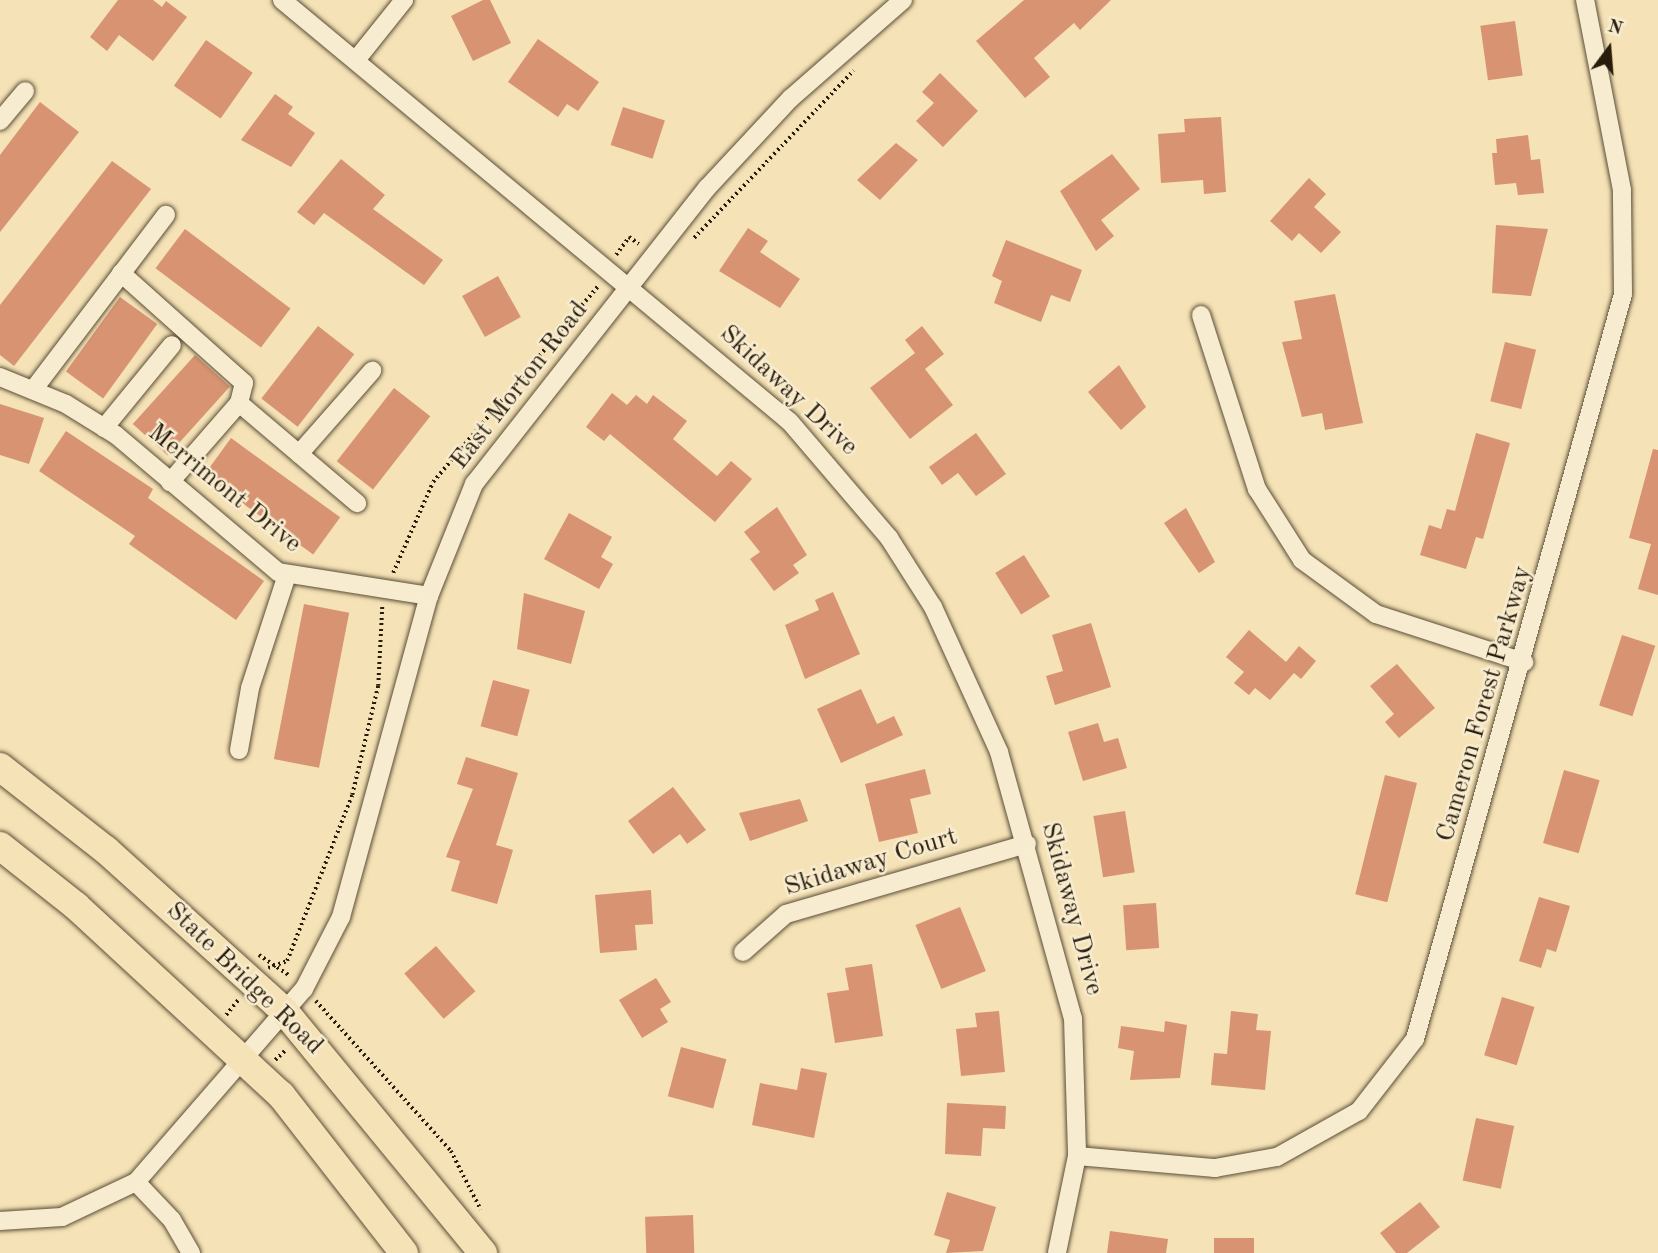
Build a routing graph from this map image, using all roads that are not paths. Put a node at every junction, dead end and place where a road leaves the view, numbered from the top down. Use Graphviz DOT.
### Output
graph roads {
  1 [pos="282,0"];
  2 [pos="404,0"];
  3 [pos="903,0"];
  4 [pos="1585,0"];
  5 [pos="356,60"];
  6 [pos="25,91"];
  7 [pos="0,121"];
  8 [pos="166,215"];
  9 [pos="121,273"];
  10 [pos="633,286"];
  11 [pos="1201,315"];
  12 [pos="172,345"];
  13 [pos="372,371"];
  14 [pos="0,377"];
  15 [pos="33,390"];
  16 [pos="239,403"];
  17 [pos="104,428"];
  18 [pos="299,454"];
  19 [pos="170,482"];
  20 [pos="356,503"];
  21 [pos="287,575"];
  22 [pos="429,596"];
  23 [pos="1524,662"];
  24 [pos="239,750"];
  25 [pos="0,768"];
  26 [pos="1027,844"];
  27 [pos="0,846"];
  28 [pos="743,952"];
  29 [pos="285,1012"];
  30 [pos="240,1056"];
  31 [pos="1077,1156"];
  32 [pos="136,1182"];
  33 [pos="0,1221"];
  34 [pos="191,1253"];
  35 [pos="404,1253"];
  36 [pos="483,1253"];
  37 [pos="1057,1253"];
  1 -- 5 [label="street, Skidaway Drive"];
  2 -- 5 [label="street"];
  3 -- 10 [label="street, East Morton Road"];
  4 -- 23 [label="street, Cameron Forest Parkway"];
  5 -- 10 [label="street, Skidaway Drive"];
  6 -- 7 [label="street"];
  8 -- 9 [label="street"];
  9 -- 15 [label="street"];
  9 -- 16 [label="street"];
  10 -- 22 [label="street, East Morton Road"];
  10 -- 26 [label="street, Skidaway Drive"];
  11 -- 23 [label="street"];
  12 -- 17 [label="street"];
  13 -- 18 [label="street"];
  14 -- 15 [label="street, Merrimont Drive"];
  15 -- 17 [label="street, Merrimont Drive"];
  16 -- 18 [label="street"];
  16 -- 19 [label="street"];
  17 -- 19 [label="street, Merrimont Drive"];
  18 -- 20 [label="street"];
  19 -- 21 [label="street, Merrimont Drive"];
  21 -- 22 [label="street, Merrimont Drive"];
  21 -- 24 [label="street"];
  22 -- 29 [label="street, East Morton Road"];
  23 -- 31 [label="street, Cameron Forest Parkway"];
  25 -- 29 [label="highway, State Bridge Road"];
  26 -- 28 [label="street, Skidaway Court"];
  26 -- 31 [label="street, Skidaway Drive"];
  27 -- 30 [label="highway"];
  29 -- 30 [label="street, East Morton Road"];
  29 -- 36 [label="highway, State Bridge Road"];
  30 -- 32 [label="street, East Morton Road"];
  30 -- 35 [label="highway"];
  31 -- 37 [label="street, Skidaway Drive"];
  32 -- 33 [label="street"];
  32 -- 34 [label="street"];
}
